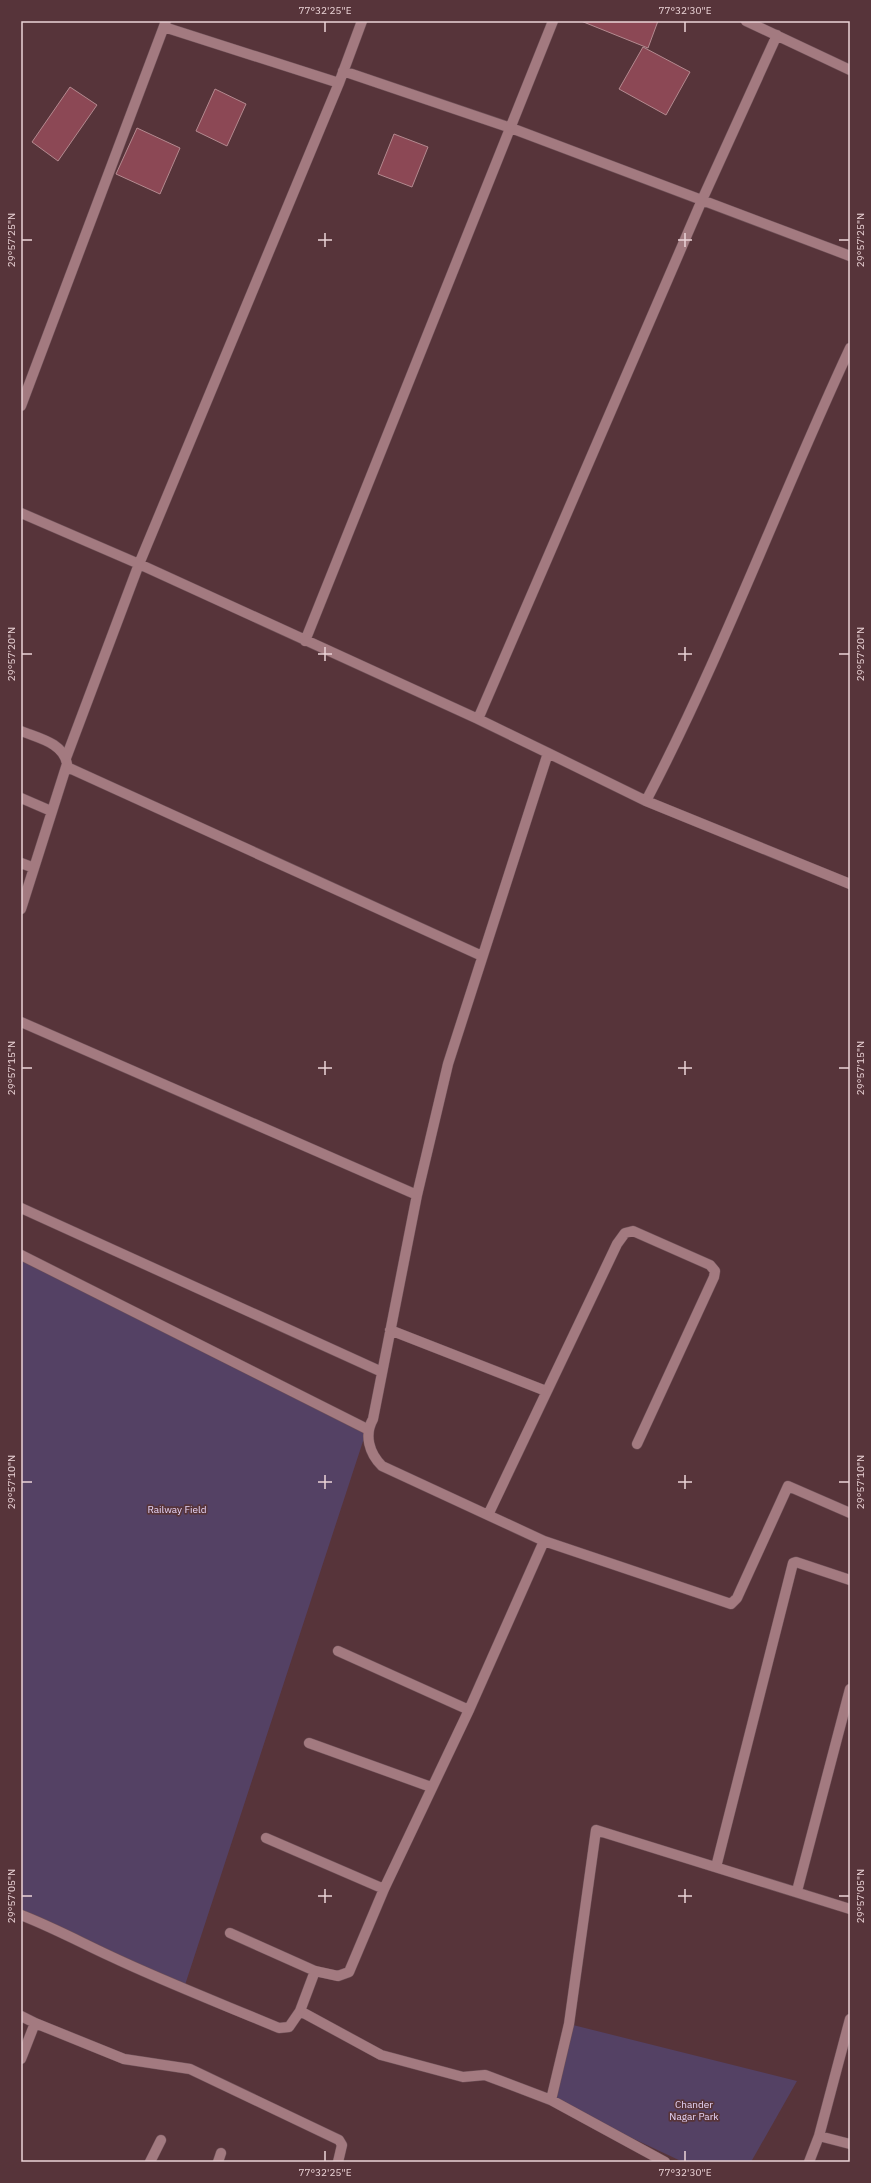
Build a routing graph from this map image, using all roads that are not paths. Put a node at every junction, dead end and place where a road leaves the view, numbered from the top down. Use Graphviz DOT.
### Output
graph roads {
  1 [pos="362,21"];
  2 [pos="553,21"];
  3 [pos="746,21"];
  4 [pos="165,24"];
  5 [pos="777,35"];
  6 [pos="850,70"];
  7 [pos="343,71"];
  8 [pos="339,83"];
  9 [pos="511,128"];
  10 [pos="702,200"];
  11 [pos="850,256"];
  12 [pos="850,348"];
  13 [pos="21,406"];
  14 [pos="21,513"];
  15 [pos="139,564"];
  16 [pos="305,641"];
  17 [pos="478,719"];
  18 [pos="21,731"];
  19 [pos="548,753"];
  20 [pos="67,762"];
  21 [pos="21,798"];
  22 [pos="646,800"];
  23 [pos="52,811"];
  24 [pos="21,863"];
  25 [pos="34,868"];
  26 [pos="850,884"];
  27 [pos="21,909"];
  28 [pos="482,956"];
  29 [pos="21,1022"];
  30 [pos="417,1195"];
  31 [pos="21,1208"];
  32 [pos="21,1255"];
  33 [pos="390,1330"];
  34 [pos="382,1372"];
  35 [pos="546,1392"];
  36 [pos="367,1429"];
  37 [pos="638,1444"];
  38 [pos="850,1513"];
  39 [pos="488,1515"];
  40 [pos="544,1541"];
  41 [pos="850,1580"];
  42 [pos="338,1652"];
  43 [pos="850,1689"];
  44 [pos="469,1710"];
  45 [pos="309,1743"];
  46 [pos="431,1787"];
  47 [pos="266,1838"];
  48 [pos="716,1867"];
  49 [pos="384,1889"];
  50 [pos="797,1891"];
  51 [pos="850,1908"];
  52 [pos="21,1915"];
  53 [pos="230,1933"];
  54 [pos="315,1971"];
  55 [pos="300,2011"];
  56 [pos="21,2016"];
  57 [pos="850,2019"];
  58 [pos="35,2023"];
  59 [pos="21,2059"];
  60 [pos="551,2100"];
  61 [pos="819,2136"];
  62 [pos="160,2140"];
  63 [pos="850,2144"];
  64 [pos="150,2162"];
  65 [pos="338,2162"];
  66 [pos="665,2162"];
  67 [pos="809,2162"];
  1 -- 7 [label="street"];
  2 -- 9 [label="street"];
  3 -- 5 [label="street"];
  4 -- 8 [label="street"];
  4 -- 13 [label="street"];
  5 -- 6 [label="street"];
  5 -- 10 [label="street"];
  7 -- 8 [label="street"];
  7 -- 9 [label="street"];
  8 -- 15 [label="street"];
  9 -- 10 [label="street"];
  9 -- 16 [label="street"];
  10 -- 11 [label="street"];
  10 -- 17 [label="street"];
  12 -- 22 [label="street"];
  14 -- 15 [label="street"];
  15 -- 16 [label="street"];
  15 -- 20 [label="street"];
  16 -- 17 [label="street"];
  17 -- 19 [label="street"];
  18 -- 20 [label="street"];
  19 -- 22 [label="street"];
  19 -- 28 [label="street"];
  20 -- 23 [label="street"];
  20 -- 28 [label="street"];
  21 -- 23 [label="street"];
  22 -- 26 [label="street"];
  23 -- 25 [label="street"];
  24 -- 25 [label="street"];
  25 -- 27 [label="street"];
  28 -- 30 [label="street"];
  29 -- 30 [label="street"];
  30 -- 33 [label="street"];
  31 -- 34 [label="street"];
  32 -- 36 [label="street"];
  33 -- 34 [label="street"];
  33 -- 35 [label="street"];
  34 -- 36 [label="street"];
  35 -- 37 [label="street"];
  35 -- 39 [label="street"];
  36 -- 39 [label="street"];
  38 -- 40 [label="street"];
  39 -- 40 [label="street"];
  40 -- 44 [label="street"];
  41 -- 48 [label="street"];
  42 -- 44 [label="street"];
  43 -- 50 [label="street"];
  44 -- 46 [label="street"];
  45 -- 46 [label="street"];
  46 -- 49 [label="street"];
  47 -- 49 [label="street"];
  48 -- 50 [label="street"];
  48 -- 60 [label="street"];
  49 -- 54 [label="street"];
  50 -- 51 [label="street"];
  52 -- 55 [label="street"];
  53 -- 54 [label="street"];
  54 -- 55 [label="street"];
  55 -- 60 [label="street"];
  56 -- 58 [label="street"];
  57 -- 61 [label="street"];
  58 -- 59 [label="street"];
  58 -- 65 [label="street"];
  60 -- 66 [label="street"];
  61 -- 63 [label="street"];
  61 -- 67 [label="street"];
  62 -- 64 [label="street"];
}
